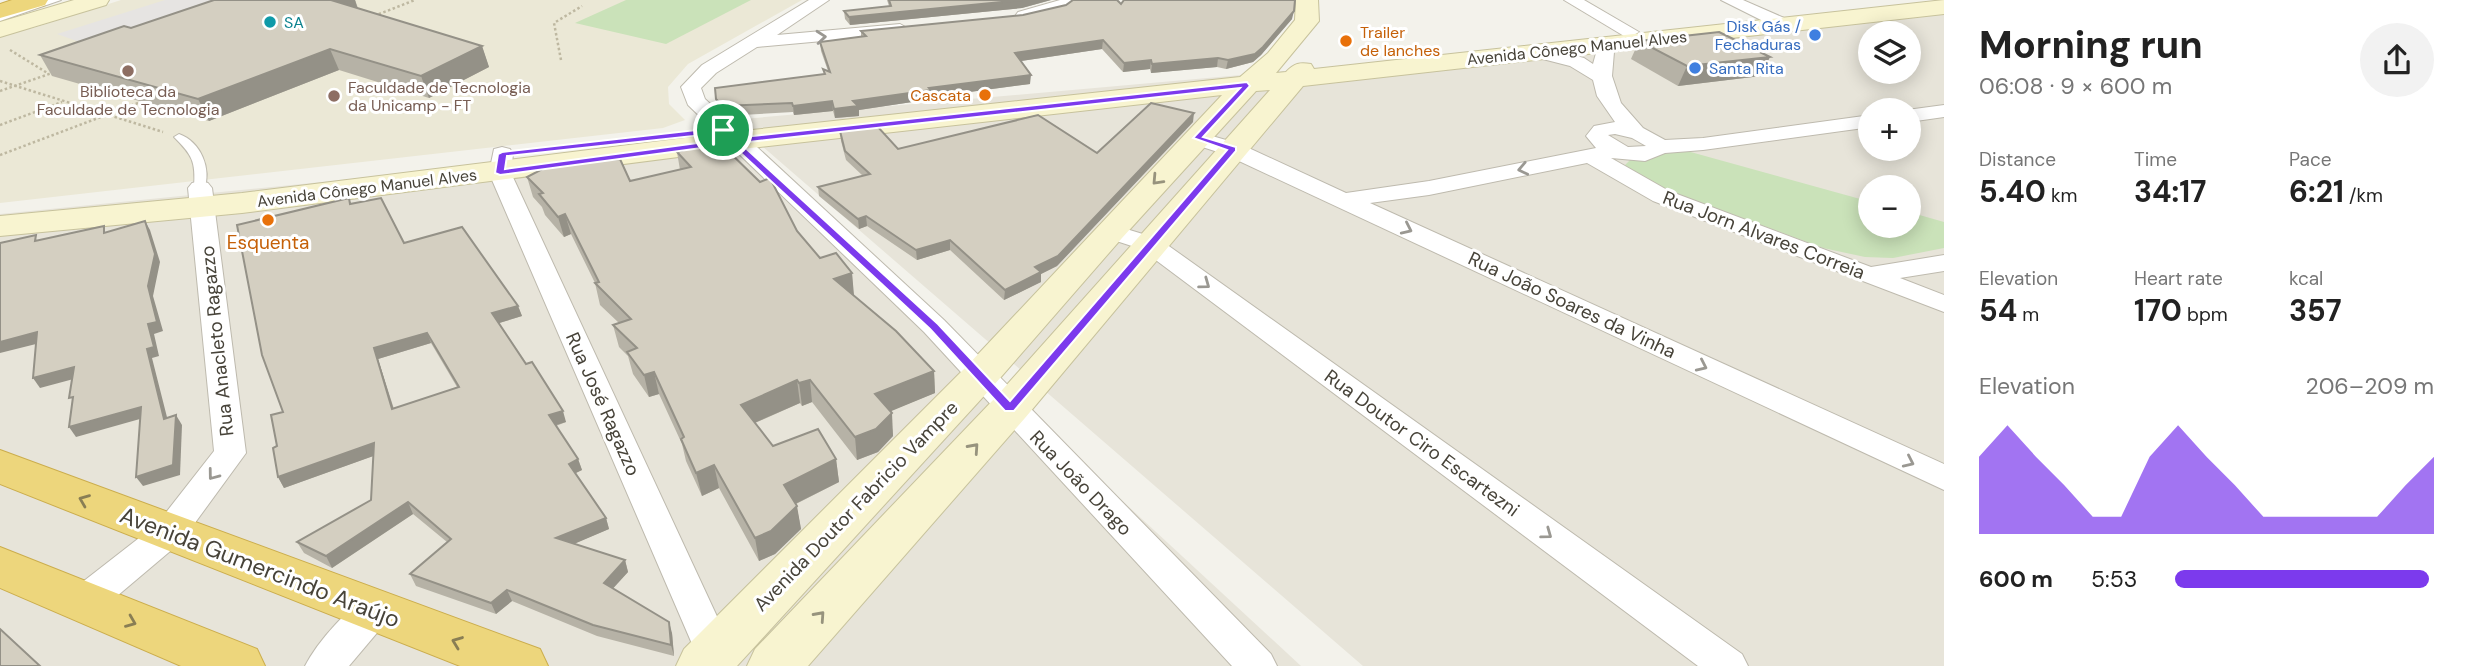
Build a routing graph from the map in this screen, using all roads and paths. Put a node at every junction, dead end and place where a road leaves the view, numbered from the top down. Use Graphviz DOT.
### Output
graph roads {
  1 [pos="98,0"];
  2 [pos="415,0"];
  3 [pos="821,0"];
  4 [pos="1073,0"];
  5 [pos="1307,0"];
  6 [pos="1327,0"];
  7 [pos="1572,0"];
  8 [pos="1729,0"];
  9 [pos="1922,0"];
  10 [pos="582,6"];
  11 [pos="1944,7"];
  12 [pos="29,16"];
  13 [pos="1009,17"];
  14 [pos="364,19"];
  15 [pos="1776,21"];
  16 [pos="917,27"];
  17 [pos="1623,38"];
  18 [pos="753,42"];
  19 [pos="0,44"];
  20 [pos="1538,52"];
  21 [pos="561,60"];
  22 [pos="62,69"];
  23 [pos="49,74"];
  24 [pos="1277,75"];
  25 [pos="1602,77"];
  26 [pos="0,81"];
  27 [pos="15,86"];
  28 [pos="0,91"];
  29 [pos="146,100"];
  30 [pos="63,102"];
  31 [pos="1944,111"];
  32 [pos="108,114"];
  33 [pos="1921,114"];
  34 [pos="1858,123"];
  35 [pos="0,125"];
  36 [pos="728,135"];
  37 [pos="179,137"];
  38 [pos="1623,138"];
  39 [pos="1215,143"];
  40 [pos="0,155"];
  41 [pos="501,163"];
  42 [pos="200,197"];
  43 [pos="1345,200"];
  44 [pos="0,211"];
  45 [pos="0,226"];
  46 [pos="1110,231"];
  47 [pos="1150,244"];
  48 [pos="1944,263"];
  49 [pos="1869,275"];
  50 [pos="1944,304"];
  51 [pos="980,376"];
  52 [pos="1010,408"];
  53 [pos="0,466"];
  54 [pos="1944,478"];
  55 [pos="169,533"];
  56 [pos="0,567"];
  57 [pos="84,602"];
  58 [pos="374,610"];
  59 [pos="709,660"];
  60 [pos="238,666"];
  61 [pos="325,666"];
  62 [pos="521,666"];
  63 [pos="774,666"];
  64 [pos="1257,666"];
  65 [pos="1728,666"];
  1 -- 12 [label="street"];
  2 -- 14 [label="path"];
  3 -- 18 [label="street, Rua João Drago"];
  4 -- 13 [label="street"];
  5 -- 24 [label="street, Avenida Doutor Fabricio Vampre"];
  6 -- 24 [label="street, Avenida Doutor Fabricio Vampre"];
  7 -- 17 [label="street"];
  8 -- 15 [label="street"];
  9 -- 15 [label="street, Avenida Cônego Manuel Alves"];
  10 -- 21 [label="path"];
  11 -- 15 [label="street, Avenida Cônego Manuel Alves"];
  15 -- 17 [label="street, Avenida Cônego Manuel Alves"];
  18 -- 16 [label="street, one-way"];
  17 -- 20 [label="street, Avenida Cônego Manuel Alves"];
  17 -- 24 [label="street, Avenida Cônego Manuel Alves"];
  17 -- 25 [label="street"];
  18 -- 36 [label="street, Rua João Drago"];
  19 -- 23 [label="path"];
  20 -- 24 [label="street, Avenida Cônego Manuel Alves"];
  20 -- 25 [label="street"];
  22 -- 23 [label="path"];
  23 -- 27 [label="path"];
  24 -- 36 [label="street, Avenida Cônego Manuel Alves"];
  24 -- 39 [label="street, Avenida Doutor Fabricio Vampre"];
  25 -- 38 [label="street"];
  26 -- 27 [label="path"];
  27 -- 28 [label="path"];
  27 -- 30 [label="path"];
  29 -- 32 [label="path"];
  30 -- 32 [label="path"];
  30 -- 35 [label="path"];
  31 -- 33 [label="street"];
  32 -- 37 [label="path"];
  32 -- 40 [label="path"];
  34 -- 38 [label="street"];
  36 -- 41 [label="street, Avenida Cônego Manuel Alves"];
  36 -- 51 [label="street, Rua João Drago"];
  37 -- 42 [label="lane"];
  38 -- 43 [label="street, one-way"];
  38 -- 49 [label="street, Rua Jorn Alvares Correia"];
  39 -- 43 [label="street, Rua João Soares da Vinha"];
  39 -- 46 [label="street, Avenida Doutor Fabricio Vampre, one-way"];
  39 -- 47 [label="street, Avenida Doutor Fabricio Vampre"];
  41 -- 42 [label="street, Avenida Cônego Manuel Alves"];
  41 -- 59 [label="street, Rua José Ragazzo"];
  42 -- 44 [label="street, Avenida Cônego Manuel Alves"];
  42 -- 45 [label="street, Avenida Cônego Manuel Alves"];
  42 -- 55 [label="street, Rua Anacleto Ragazzo, one-way"];
  43 -- 54 [label="street, Rua João Soares da Vinha, one-way"];
  46 -- 47 [label="street, Rua Doutor Ciro Escartezni"];
  46 -- 51 [label="street, Avenida Doutor Fabricio Vampre"];
  47 -- 52 [label="street, Avenida Doutor Fabricio Vampre"];
  47 -- 65 [label="street, Rua Doutor Ciro Escartezni, one-way"];
  48 -- 49 [label="street"];
  49 -- 50 [label="street, Rua Jorn Alvares Correia"];
  51 -- 52 [label="street, Rua João Drago"];
  51 -- 59 [label="street, Avenida Doutor Fabricio Vampre"];
  63 -- 52 [label="street, Avenida Doutor Fabricio Vampre, one-way"];
  52 -- 64 [label="street, Rua João Drago"];
  55 -- 53 [label="highway, Avenida Gumercindo Araújo, one-way"];
  55 -- 57 [label="street, Rua Anacleto Ragazzo"];
  55 -- 58 [label="highway, Avenida Gumercindo Araújo"];
  56 -- 57 [label="highway"];
  57 -- 60 [label="highway, one-way"];
  58 -- 61 [label="street"];
  62 -- 58 [label="highway, Avenida Gumercindo Araújo, one-way"];
}
